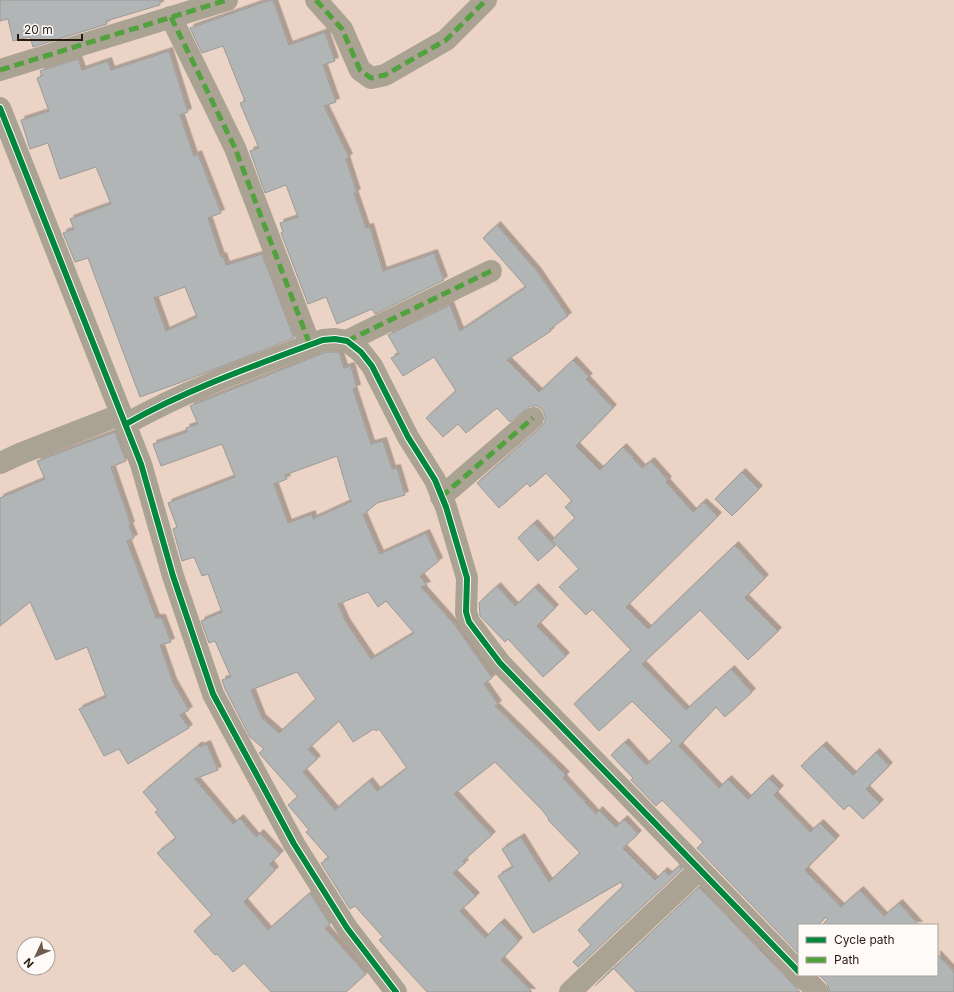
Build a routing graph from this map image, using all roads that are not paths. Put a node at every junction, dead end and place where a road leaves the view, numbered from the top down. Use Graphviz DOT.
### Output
graph roads {
  1 [pos="227,0"];
  2 [pos="316,0"];
  3 [pos="486,0"];
  4 [pos="171,17"];
  5 [pos="0,70"];
  6 [pos="0,108"];
  7 [pos="491,271"];
  8 [pos="348,341"];
  9 [pos="310,344"];
  10 [pos="533,418"];
  11 [pos="124,419"];
  12 [pos="0,463"];
  13 [pos="441,496"];
  14 [pos="699,870"];
  15 [pos="798,971"];
  16 [pos="803,976"];
  17 [pos="572,991"];
  18 [pos="396,992"];
  19 [pos="818,992"];
  1 -- 4 [label="street"];
  2 -- 3 [label="street"];
  4 -- 5 [label="street"];
  4 -- 9 [label="street"];
  6 -- 11 [label="street"];
  7 -- 8 [label="street"];
  8 -- 9 [label="street"];
  8 -- 13 [label="street"];
  9 -- 11 [label="street"];
  10 -- 13 [label="street"];
  11 -- 12 [label="street"];
  11 -- 18 [label="street"];
  13 -- 14 [label="street"];
  14 -- 15 [label="street"];
  14 -- 17 [label="street"];
  16 -- 19 [label="street"];
}
